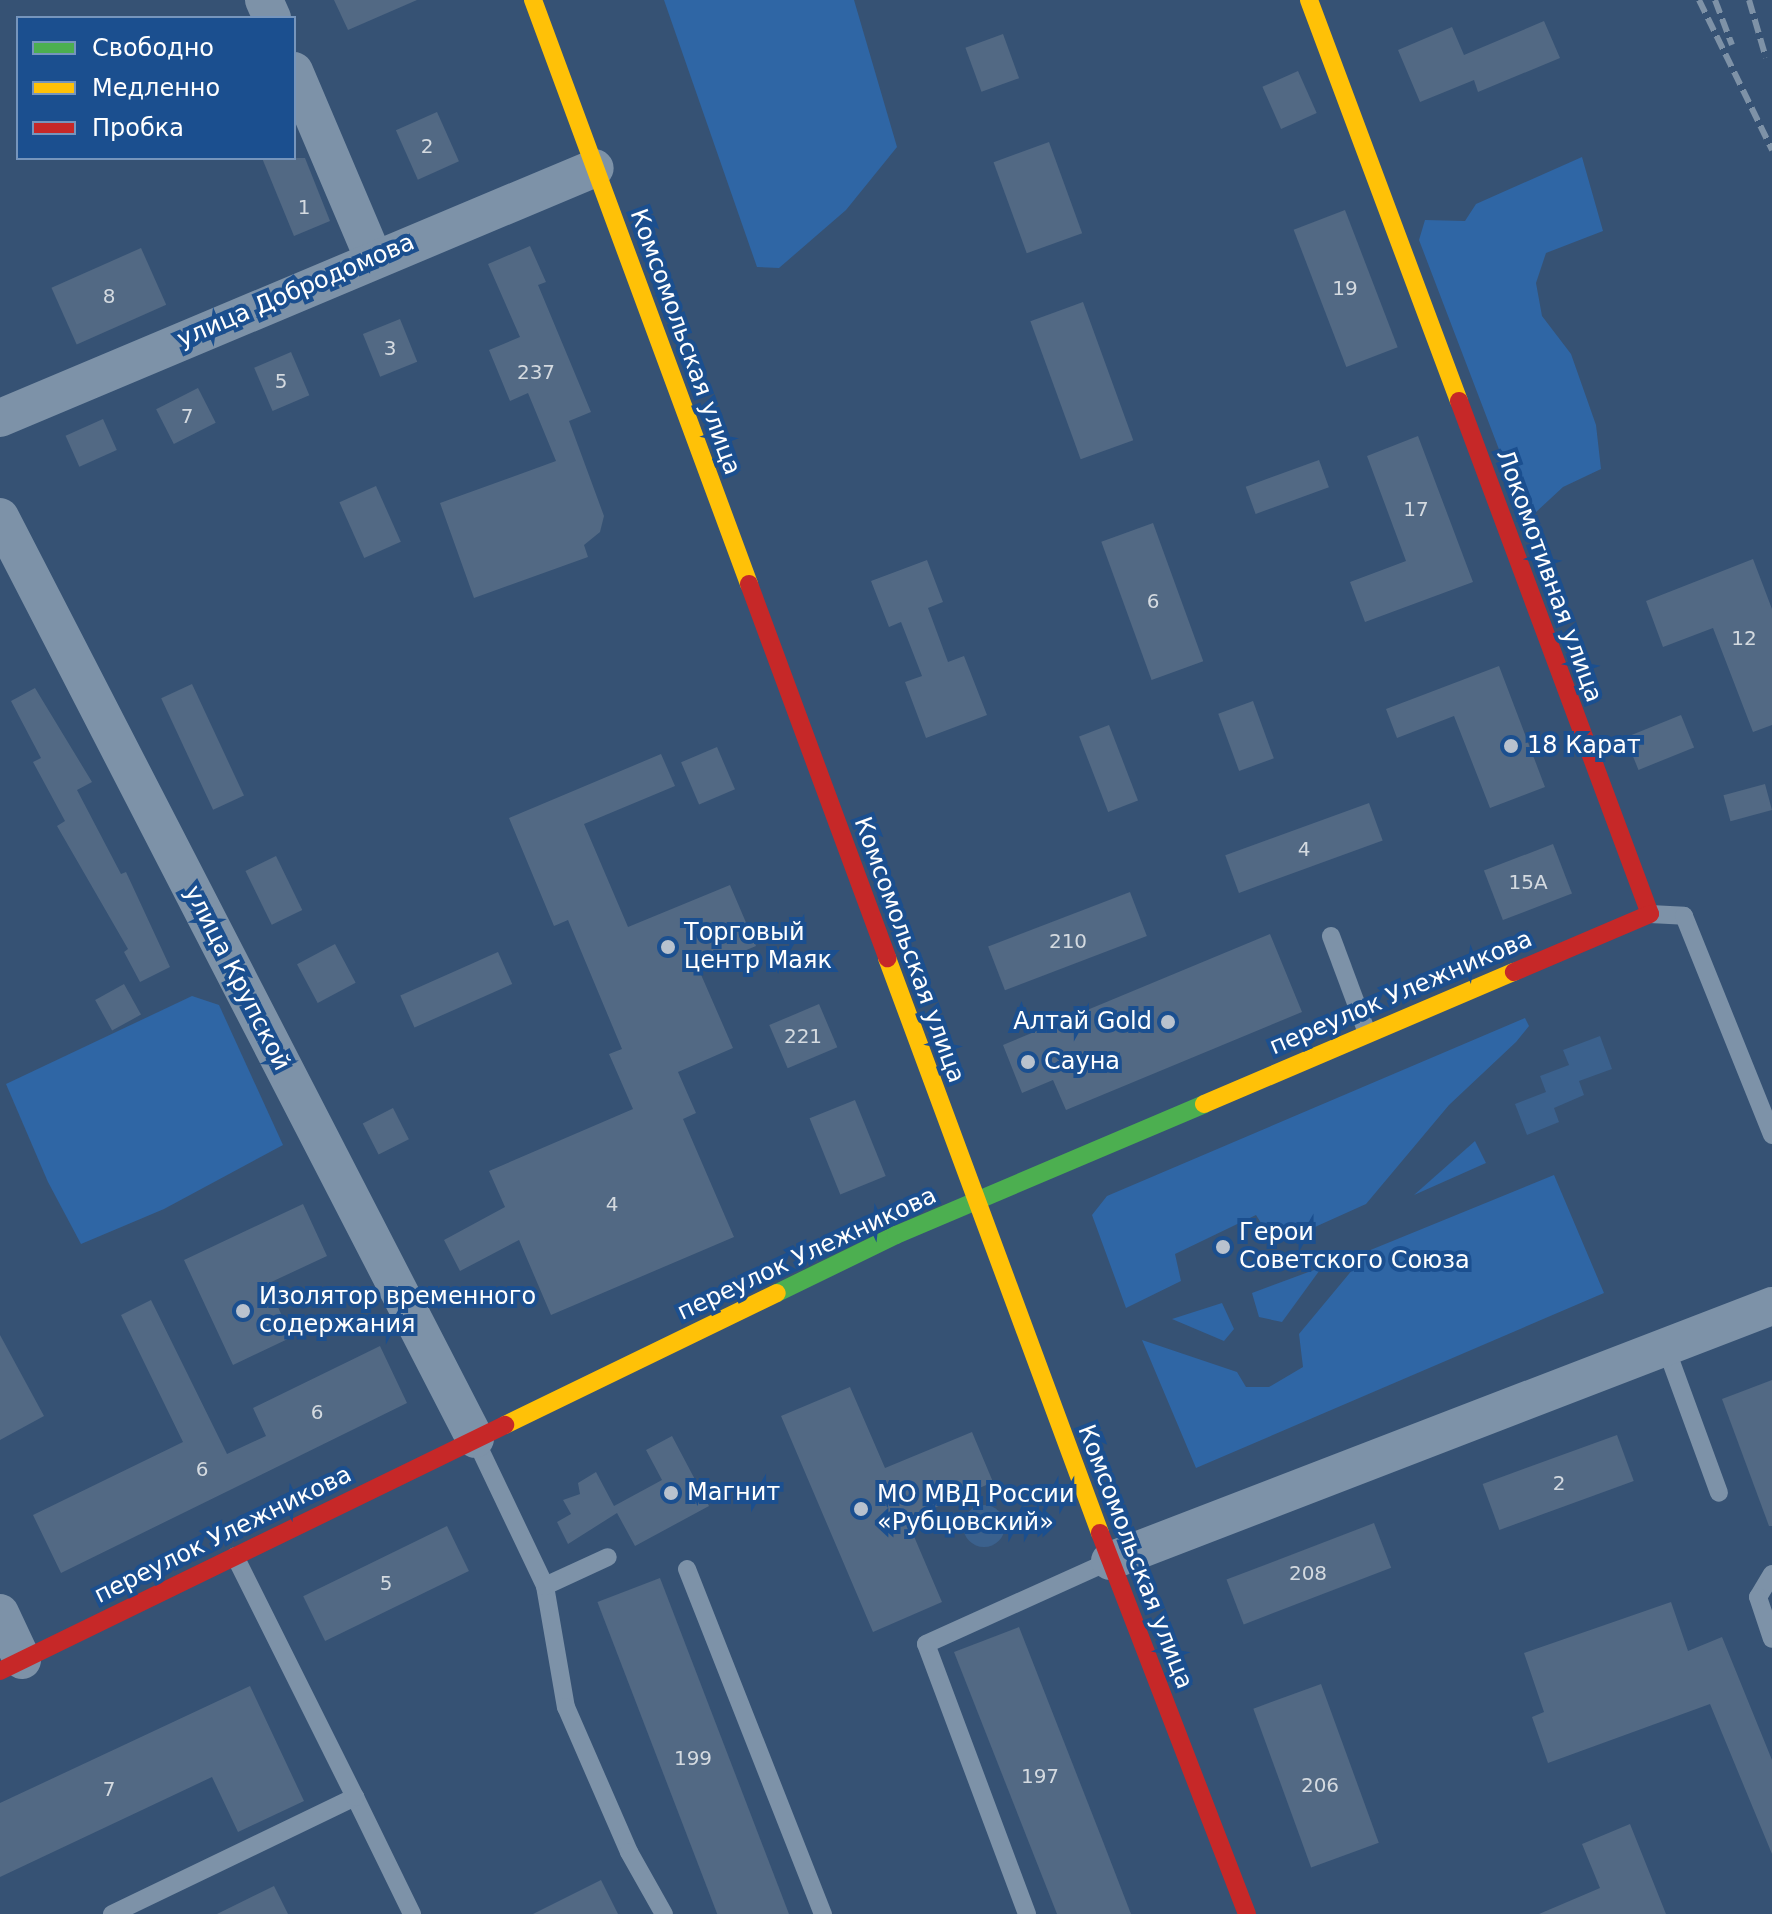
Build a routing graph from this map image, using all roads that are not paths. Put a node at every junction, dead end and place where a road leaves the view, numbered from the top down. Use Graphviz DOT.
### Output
graph roads {
  1 [pos="533,0"];
  2 [pos="1309,0"];
  3 [pos="296,76"];
  4 [pos="595,168"];
  5 [pos="373,257"];
  6 [pos="0,418"];
  7 [pos="0,517"];
  8 [pos="1650,914"];
  9 [pos="1331,936"];
  10 [pos="1367,1033"];
  11 [pos="1772,1135"];
  12 [pos="976,1201"];
  13 [pos="1772,1306"];
  14 [pos="1666,1348"];
  15 [pos="475,1439"];
  16 [pos="1719,1493"];
  17 [pos="235,1556"];
  18 [pos="608,1557"];
  19 [pos="1110,1561"];
  20 [pos="687,1569"];
  21 [pos="1772,1574"];
  22 [pos="545,1586"];
  23 [pos="0,1613"];
  24 [pos="1772,1639"];
  25 [pos="11,1666"];
  26 [pos="355,1797"];
  27 [pos="112,1914"];
  28 [pos="412,1914"];
  29 [pos="664,1914"];
  30 [pos="823,1914"];
  31 [pos="1027,1914"];
  32 [pos="1247,1914"];
  1 -- 4 [label="main road, Комсомольская улица"];
  2 -- 8 [label="main road, Локомотивная улица"];
  3 -- 5 [label="street"];
  4 -- 5 [label="street, улица Добродомова"];
  4 -- 12 [label="main road, Комсомольская улица"];
  5 -- 6 [label="street, улица Добродомова"];
  7 -- 15 [label="street, улица Крупской"];
  8 -- 10 [label="main road, переулок Улежникова"];
  8 -- 11 [label="lane"];
  9 -- 10 [label="lane"];
  10 -- 12 [label="main road, переулок Улежникова"];
  12 -- 15 [label="main road, переулок Улежникова"];
  12 -- 19 [label="main road, Комсомольская улица"];
  13 -- 14 [label="street"];
  14 -- 16 [label="lane"];
  14 -- 19 [label="street"];
  15 -- 17 [label="main road, переулок Улежникова"];
  15 -- 22 [label="lane"];
  17 -- 25 [label="main road, переулок Улежникова"];
  17 -- 26 [label="lane"];
  18 -- 22 [label="lane"];
  19 -- 31 [label="lane"];
  19 -- 32 [label="main road, Комсомольская улица"];
  20 -- 30 [label="lane"];
  21 -- 24 [label="lane"];
  22 -- 29 [label="lane"];
  23 -- 25 [label="street"];
  26 -- 27 [label="lane"];
  26 -- 28 [label="lane"];
}
